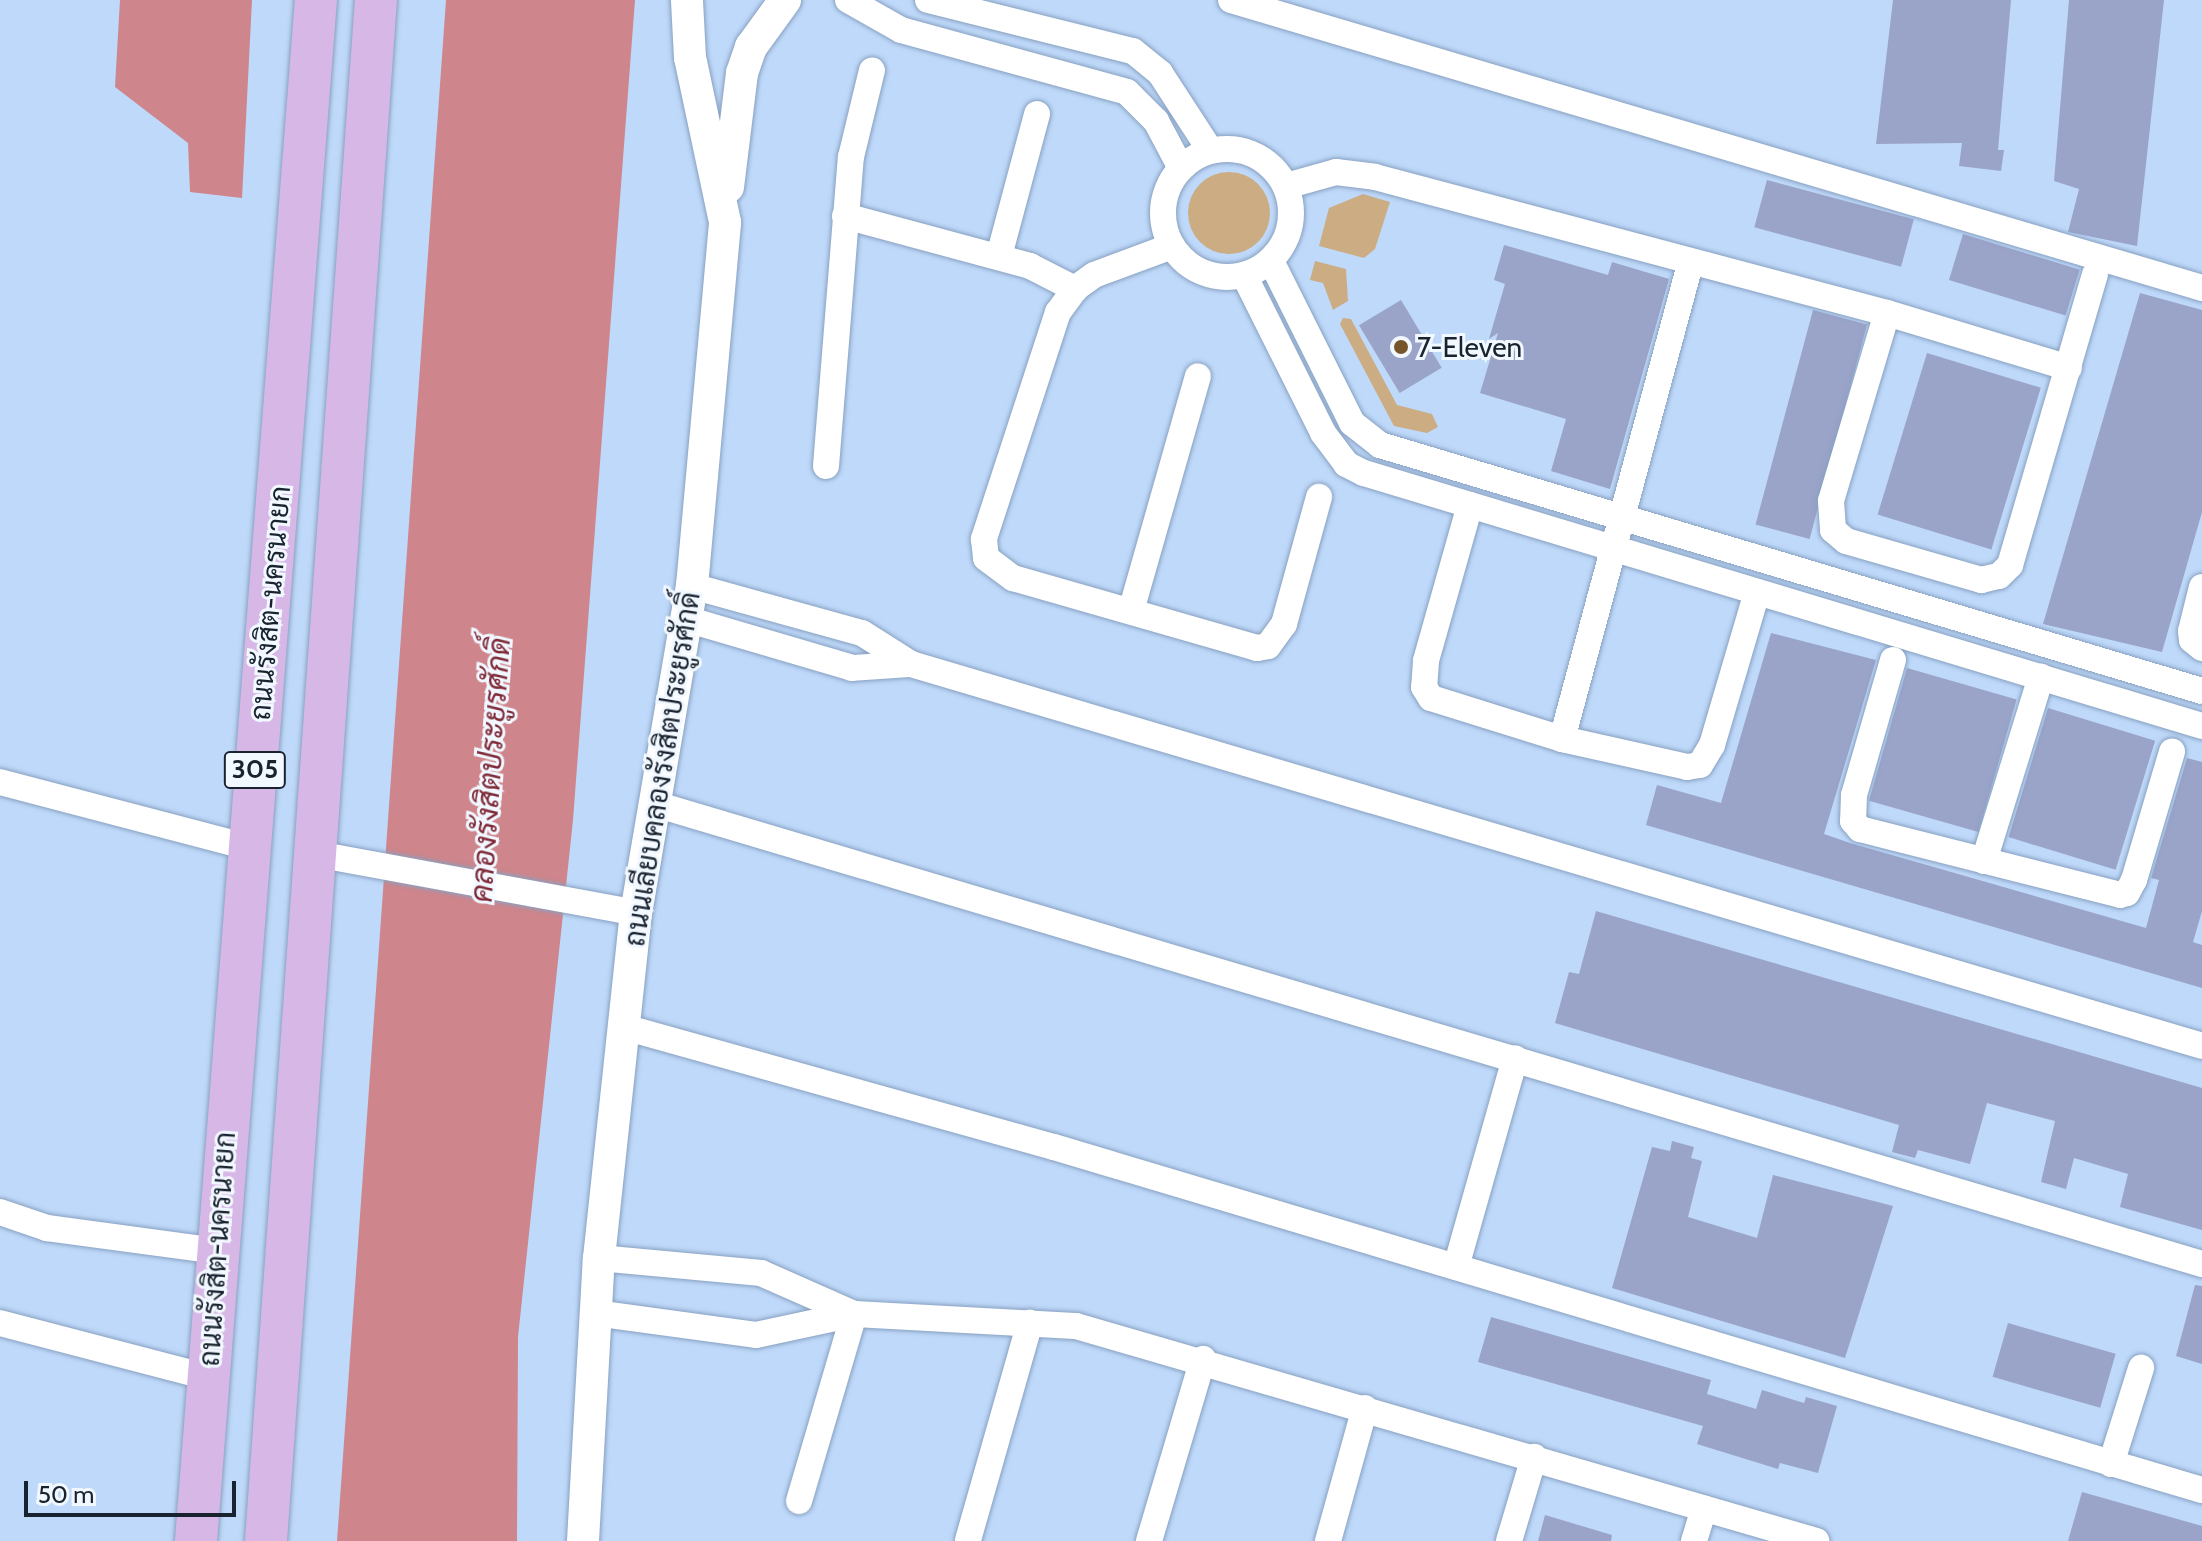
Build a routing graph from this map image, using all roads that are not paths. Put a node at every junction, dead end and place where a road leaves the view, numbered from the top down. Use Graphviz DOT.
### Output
graph roads {
  1 [pos="316,0"];
  2 [pos="376,0"];
  3 [pos="687,0"];
  4 [pos="785,0"];
  5 [pos="928,0"];
  6 [pos="1231,0"];
  7 [pos="866,2"];
  8 [pos="872,70"];
  9 [pos="1037,114"];
  10 [pos="1210,150"];
  11 [pos="1181,168"];
  12 [pos="1286,186"];
  13 [pos="845,216"];
  14 [pos="725,222"];
  15 [pos="1172,246"];
  16 [pos="999,256"];
  17 [pos="1271,261"];
  18 [pos="1690,263"];
  19 [pos="2095,274"];
  20 [pos="1244,275"];
  21 [pos="2202,288"];
  22 [pos="1075,289"];
  23 [pos="1887,313"];
  24 [pos="2069,368"];
  25 [pos="1198,376"];
  26 [pos="826,466"];
  27 [pos="1319,497"];
  28 [pos="1470,505"];
  29 [pos="1621,518"];
  30 [pos="1613,550"];
  31 [pos="692,586"];
  32 [pos="2202,587"];
  33 [pos="1757,592"];
  34 [pos="1131,611"];
  35 [pos="686,619"];
  36 [pos="2202,648"];
  37 [pos="1893,660"];
  38 [pos="911,664"];
  39 [pos="2041,677"];
  40 [pos="2202,691"];
  41 [pos="2202,726"];
  42 [pos="1562,739"];
  43 [pos="2172,752"];
  44 [pos="0,782"];
  45 [pos="655,804"];
  46 [pos="248,847"];
  47 [pos="316,854"];
  48 [pos="1984,861"];
  49 [pos="636,913"];
  50 [pos="624,1027"];
  51 [pos="2202,1046"];
  52 [pos="1515,1058"];
  53 [pos="0,1212"];
  54 [pos="218,1251"];
  55 [pos="599,1258"];
  56 [pos="2202,1264"];
  57 [pos="1456,1267"];
  58 [pos="595,1313"];
  59 [pos="854,1314"];
  60 [pos="0,1323"];
  61 [pos="1030,1323"];
  62 [pos="1203,1359"];
  63 [pos="2141,1368"];
  64 [pos="207,1377"];
  65 [pos="1365,1408"];
  66 [pos="1534,1457"];
  67 [pos="2111,1464"];
  68 [pos="2202,1490"];
  69 [pos="799,1501"];
  70 [pos="1704,1508"];
  71 [pos="968,1540"];
  72 [pos="196,1541"];
  73 [pos="266,1541"];
  74 [pos="583,1541"];
  75 [pos="1149,1541"];
  76 [pos="1328,1541"];
  77 [pos="1509,1541"];
  78 [pos="1694,1541"];
  79 [pos="1816,1541"];
  1 -- 46 [label="main road, ถนนรังสิต-นครนายก / 305"];
  2 -- 47 [label="main road, 305"];
  3 -- 14 [label="street, ถนนเลียบคลองรังสิตประยูรศักดิ์"];
  4 -- 14 [label="street"];
  5 -- 10 [label="street"];
  6 -- 21 [label="street"];
  7 -- 11 [label="street"];
  8 -- 13 [label="street"];
  9 -- 16 [label="street"];
  10 -- 11 [label="street"];
  10 -- 12 [label="street"];
  11 -- 15 [label="street"];
  12 -- 17 [label="street"];
  12 -- 18 [label="street"];
  13 -- 16 [label="street"];
  13 -- 26 [label="street"];
  14 -- 31 [label="street, ถนนเลียบคลองรังสิตประยูรศักดิ์"];
  15 -- 20 [label="street"];
  15 -- 22 [label="street"];
  16 -- 22 [label="street"];
  17 -- 20 [label="street"];
  17 -- 29 [label="street"];
  18 -- 23 [label="street"];
  18 -- 29 [label="street"];
  19 -- 24 [label="street"];
  20 -- 28 [label="street"];
  22 -- 34 [label="street"];
  23 -- 24 [label="street"];
  23 -- 24 [label="street"];
  25 -- 34 [label="street"];
  27 -- 34 [label="street"];
  28 -- 30 [label="street"];
  28 -- 42 [label="street"];
  29 -- 30 [label="street"];
  29 -- 40 [label="street"];
  30 -- 33 [label="street"];
  30 -- 42 [label="street"];
  31 -- 35 [label="street, ถนนเลียบคลองรังสิตประยูรศักดิ์"];
  31 -- 38 [label="street"];
  32 -- 36 [label="street"];
  33 -- 39 [label="street"];
  33 -- 42 [label="street"];
  35 -- 38 [label="street"];
  35 -- 45 [label="street, ถนนเลียบคลองรังสิตประยูรศักดิ์"];
  37 -- 48 [label="street"];
  38 -- 51 [label="street"];
  39 -- 41 [label="street"];
  39 -- 48 [label="street"];
  43 -- 48 [label="street"];
  44 -- 46 [label="street"];
  45 -- 49 [label="street, ถนนเลียบคลองรังสิตประยูรศักดิ์"];
  45 -- 52 [label="street"];
  46 -- 54 [label="main road, ถนนรังสิต-นครนายก / 305"];
  47 -- 49 [label="street"];
  47 -- 73 [label="main road, 305"];
  49 -- 50 [label="street, ถนนเลียบคลองรังสิตประยูรศักดิ์"];
  50 -- 55 [label="street, ถนนเลียบคลองรังสิตประยูรศักดิ์"];
  50 -- 57 [label="street"];
  52 -- 56 [label="street"];
  52 -- 57 [label="street"];
  53 -- 54 [label="street"];
  54 -- 64 [label="main road, ถนนรังสิต-นครนายก / 305"];
  55 -- 58 [label="street, ถนนเลียบคลองรังสิตประยูรศักดิ์"];
  55 -- 59 [label="street"];
  57 -- 67 [label="street"];
  58 -- 59 [label="street"];
  58 -- 74 [label="street, ถนนเลียบคลองรังสิตประยูรศักดิ์"];
  59 -- 61 [label="street"];
  59 -- 69 [label="street"];
  60 -- 64 [label="street"];
  61 -- 62 [label="street"];
  61 -- 71 [label="street"];
  62 -- 65 [label="street"];
  62 -- 75 [label="street"];
  63 -- 67 [label="street"];
  64 -- 72 [label="main road, ถนนรังสิต-นครนายก / 305"];
  65 -- 66 [label="street"];
  65 -- 76 [label="street"];
  66 -- 70 [label="street"];
  66 -- 77 [label="street"];
  67 -- 68 [label="street"];
  70 -- 78 [label="street"];
  70 -- 79 [label="street"];
}
